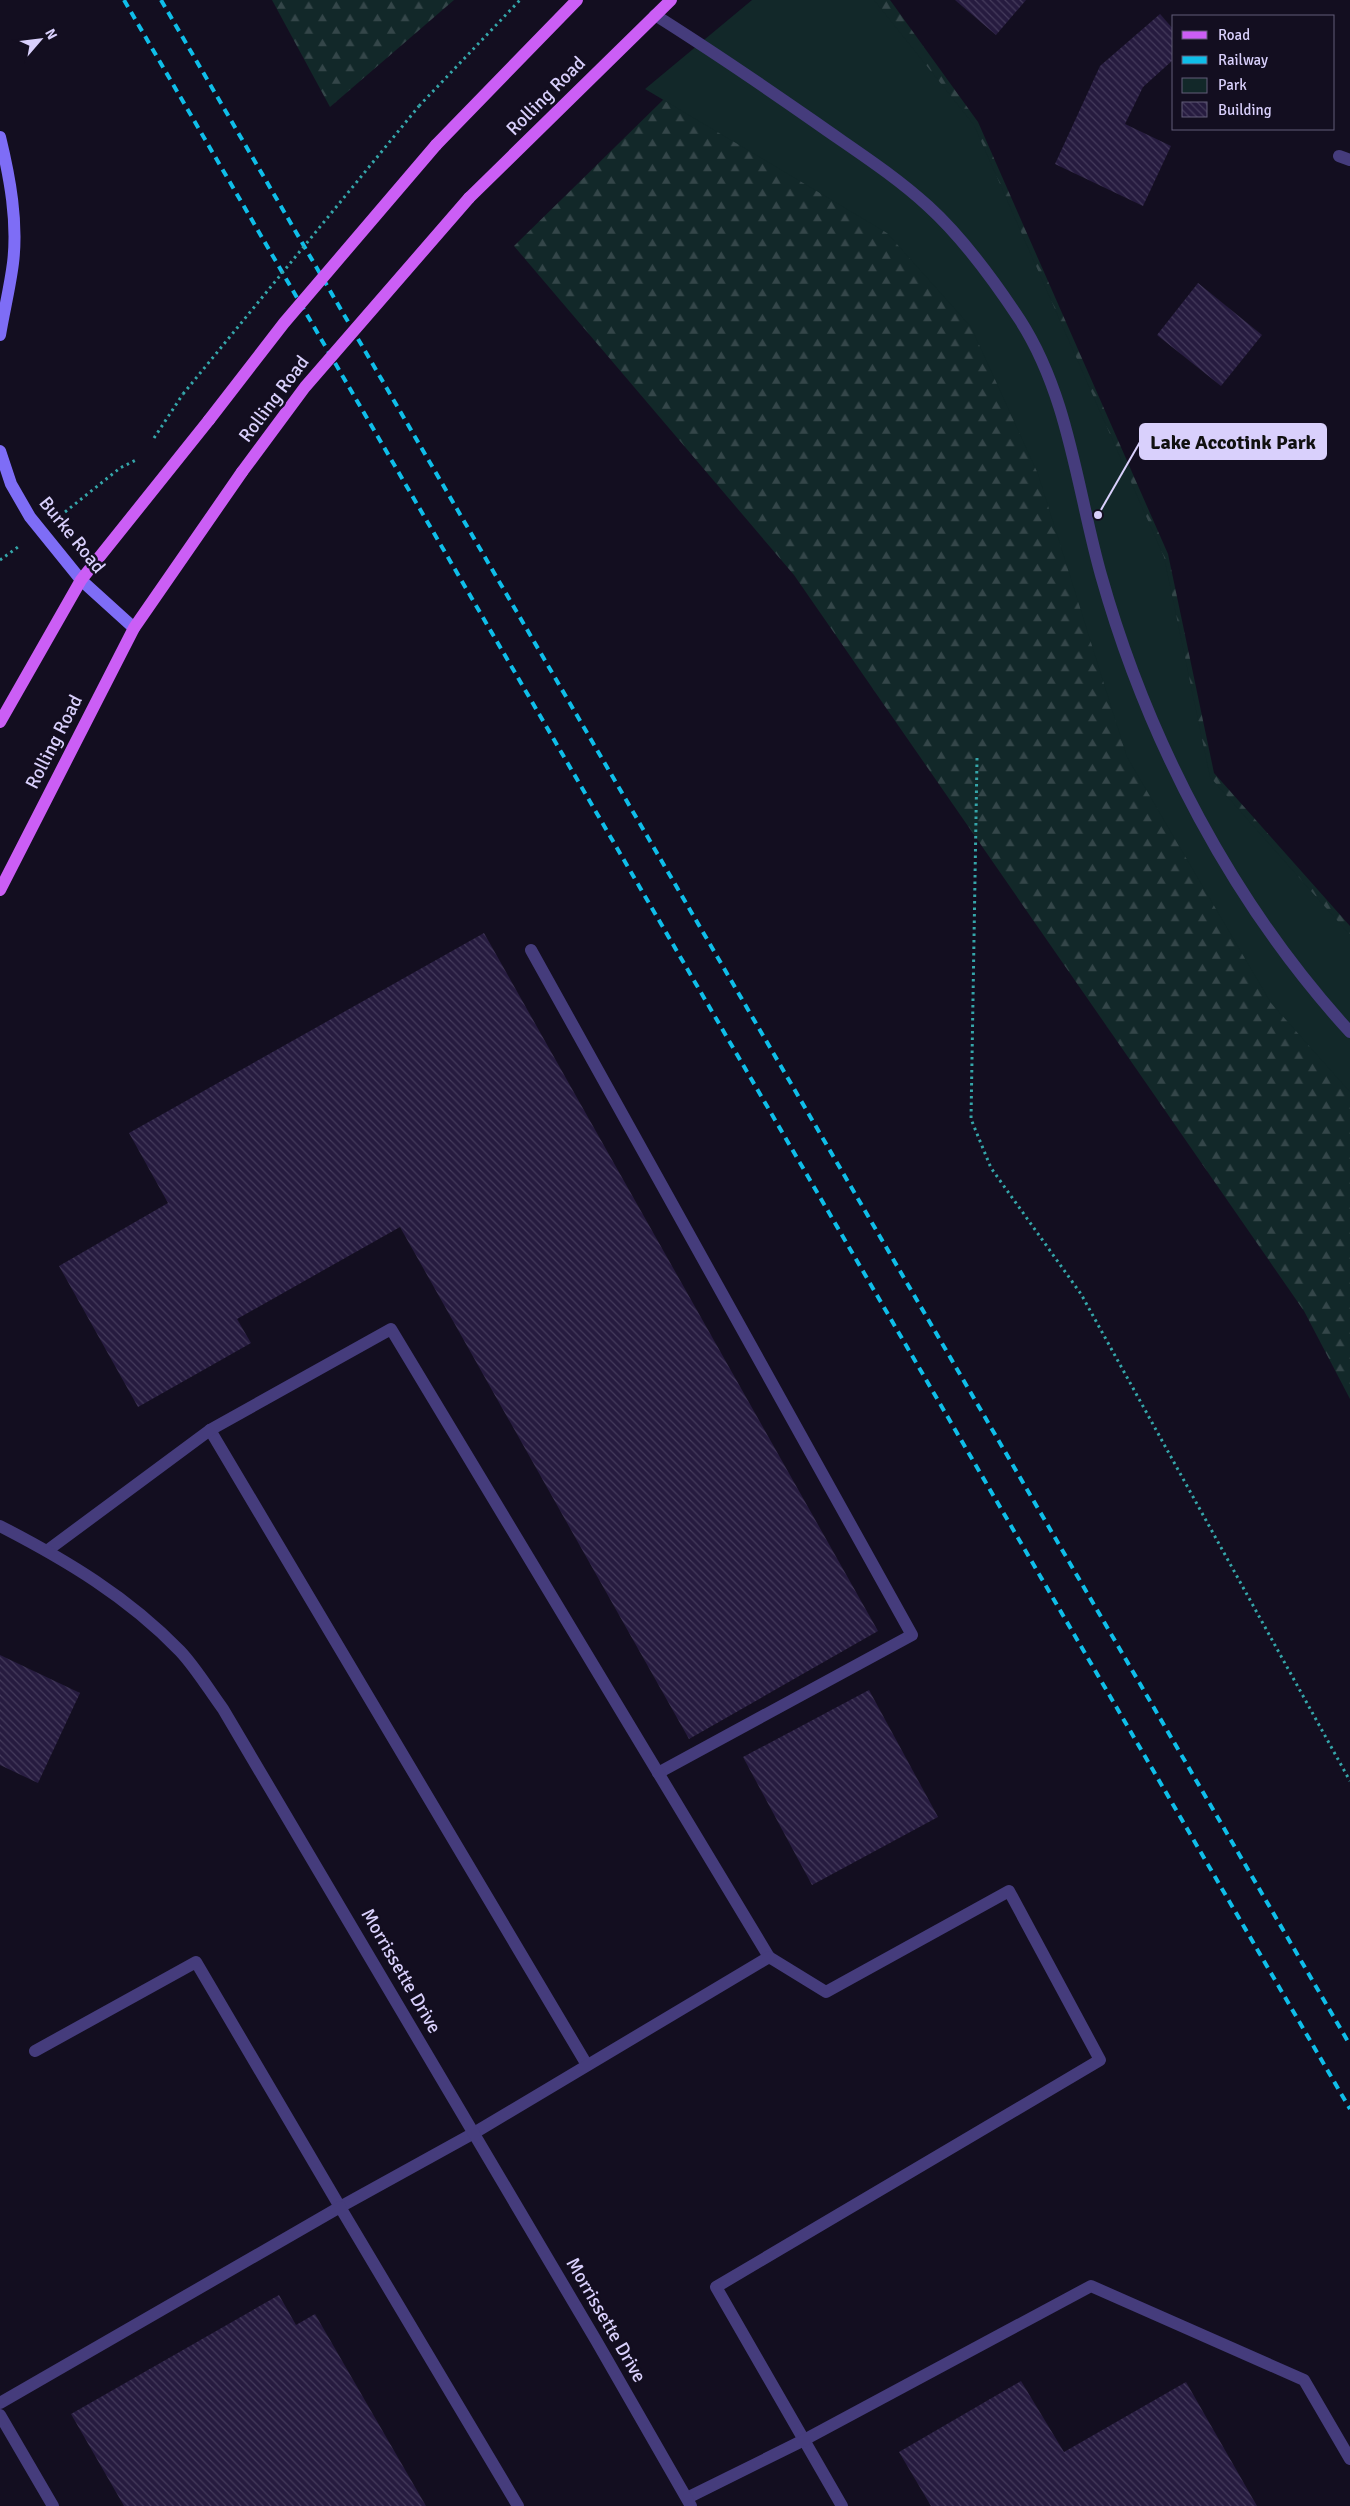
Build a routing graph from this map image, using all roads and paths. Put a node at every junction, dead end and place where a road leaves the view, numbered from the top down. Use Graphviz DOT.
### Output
graph roads {
  1 [pos="520,0"];
  2 [pos="576,0"];
  3 [pos="671,0"];
  4 [pos="655,15"];
  5 [pos="0,137"];
  6 [pos="0,335"];
  7 [pos="149,444"];
  8 [pos="0,451"];
  9 [pos="139,458"];
  10 [pos="42,531"];
  11 [pos="0,560"];
  12 [pos="81,580"];
  13 [pos="134,628"];
  14 [pos="0,722"];
  15 [pos="977,758"];
  16 [pos="0,890"];
  17 [pos="531,950"];
  18 [pos="1350,1032"];
  19 [pos="210,1430"];
  20 [pos="0,1526"];
  21 [pos="48,1550"];
  22 [pos="658,1773"];
  23 [pos="1350,1781"];
  24 [pos="769,1957"];
  25 [pos="35,2051"];
  26 [pos="587,2066"];
  27 [pos="474,2133"];
  28 [pos="340,2207"];
  29 [pos="0,2403"];
  30 [pos="0,2415"];
  31 [pos="804,2440"];
  32 [pos="1350,2459"];
  33 [pos="689,2502"];
  34 [pos="53,2506"];
  35 [pos="518,2506"];
  36 [pos="842,2506"];
  1 -- 7 [label="path, bridge"];
  2 -- 12 [label="main road, Rolling Road, bridge"];
  3 -- 4 [label="main road, Rolling Road"];
  4 -- 13 [label="main road, Rolling Road, bridge"];
  4 -- 18 [label="street"];
  5 -- 6 [label="street"];
  8 -- 10 [label="street, Burke Road"];
  9 -- 10 [label="path"];
  10 -- 11 [label="path"];
  10 -- 12 [label="street, Burke Road"];
  12 -- 13 [label="street, Burke Road"];
  12 -- 14 [label="main road, Rolling Road"];
  13 -- 16 [label="main road, Rolling Road"];
  15 -- 23 [label="path"];
  17 -- 22 [label="street"];
  19 -- 21 [label="street"];
  19 -- 22 [label="street"];
  19 -- 26 [label="street"];
  20 -- 21 [label="street, Morrissette Drive"];
  21 -- 27 [label="street, Morrissette Drive"];
  22 -- 24 [label="street"];
  24 -- 26 [label="street"];
  24 -- 31 [label="street"];
  25 -- 28 [label="street"];
  26 -- 27 [label="street"];
  27 -- 28 [label="street"];
  27 -- 33 [label="street, Morrissette Drive"];
  28 -- 29 [label="street"];
  28 -- 35 [label="street"];
  30 -- 34 [label="street"];
  31 -- 32 [label="street"];
  31 -- 33 [label="street"];
  31 -- 36 [label="street"];
}
